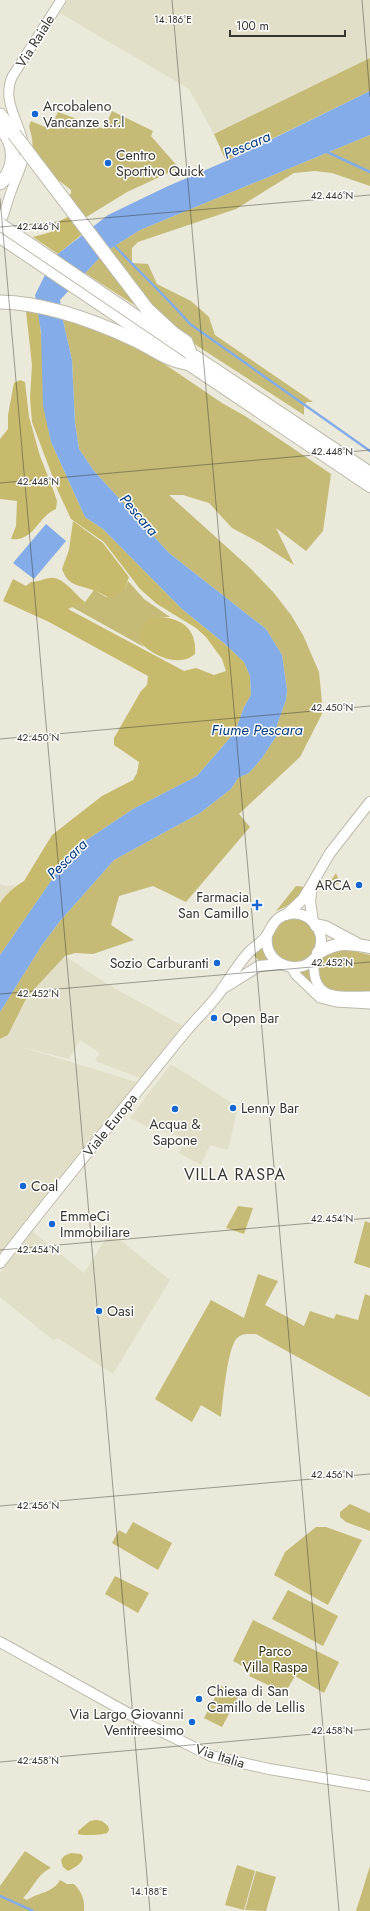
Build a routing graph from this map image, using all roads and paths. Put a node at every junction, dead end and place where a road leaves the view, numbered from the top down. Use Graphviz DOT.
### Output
graph roads {
  1 [pos="60,0"];
  2 [pos="0,115"];
  3 [pos="0,128"];
  4 [pos="0,183"];
  5 [pos="1,221"];
  6 [pos="0,237"];
  7 [pos="0,302"];
  8 [pos="188,358"];
  9 [pos="370,473"];
  10 [pos="370,486"];
  11 [pos="370,802"];
  12 [pos="313,883"];
  13 [pos="286,915"];
  14 [pos="315,924"];
  15 [pos="267,935"];
  16 [pos="356,944"];
  17 [pos="370,947"];
  18 [pos="316,956"];
  19 [pos="281,964"];
  20 [pos="291,967"];
  21 [pos="222,989"];
  22 [pos="370,996"];
  23 [pos="370,1004"];
  24 [pos="0,1263"];
  25 [pos="0,1642"];
  26 [pos="370,1786"];
  1 -- 5 [label="street, Via Raiale"];
  2 -- 8 [label="highway, bridge"];
  3 -- 4 [label="highway"];
  5 -- 8 [label="highway, bridge"];
  6 -- 8 [label="highway"];
  7 -- 8 [label="highway"];
  8 -- 9 [label="highway"];
  8 -- 10 [label="highway"];
  11 -- 12 [label="main road"];
  12 -- 13 [label="main road"];
  12 -- 14 [label="main road"];
  13 -- 14 [label="main road"];
  13 -- 15 [label="main road"];
  14 -- 16 [label="highway"];
  14 -- 18 [label="main road"];
  15 -- 19 [label="main road"];
  15 -- 21 [label="main road, Viale Europa"];
  16 -- 17 [label="highway"];
  16 -- 18 [label="highway"];
  18 -- 20 [label="main road"];
  18 -- 22 [label="street"];
  19 -- 20 [label="main road"];
  19 -- 21 [label="main road, Viale Europa"];
  20 -- 23 [label="street"];
  21 -- 24 [label="main road, Viale Europa"];
  25 -- 26 [label="main road, Via Italia"];
}
